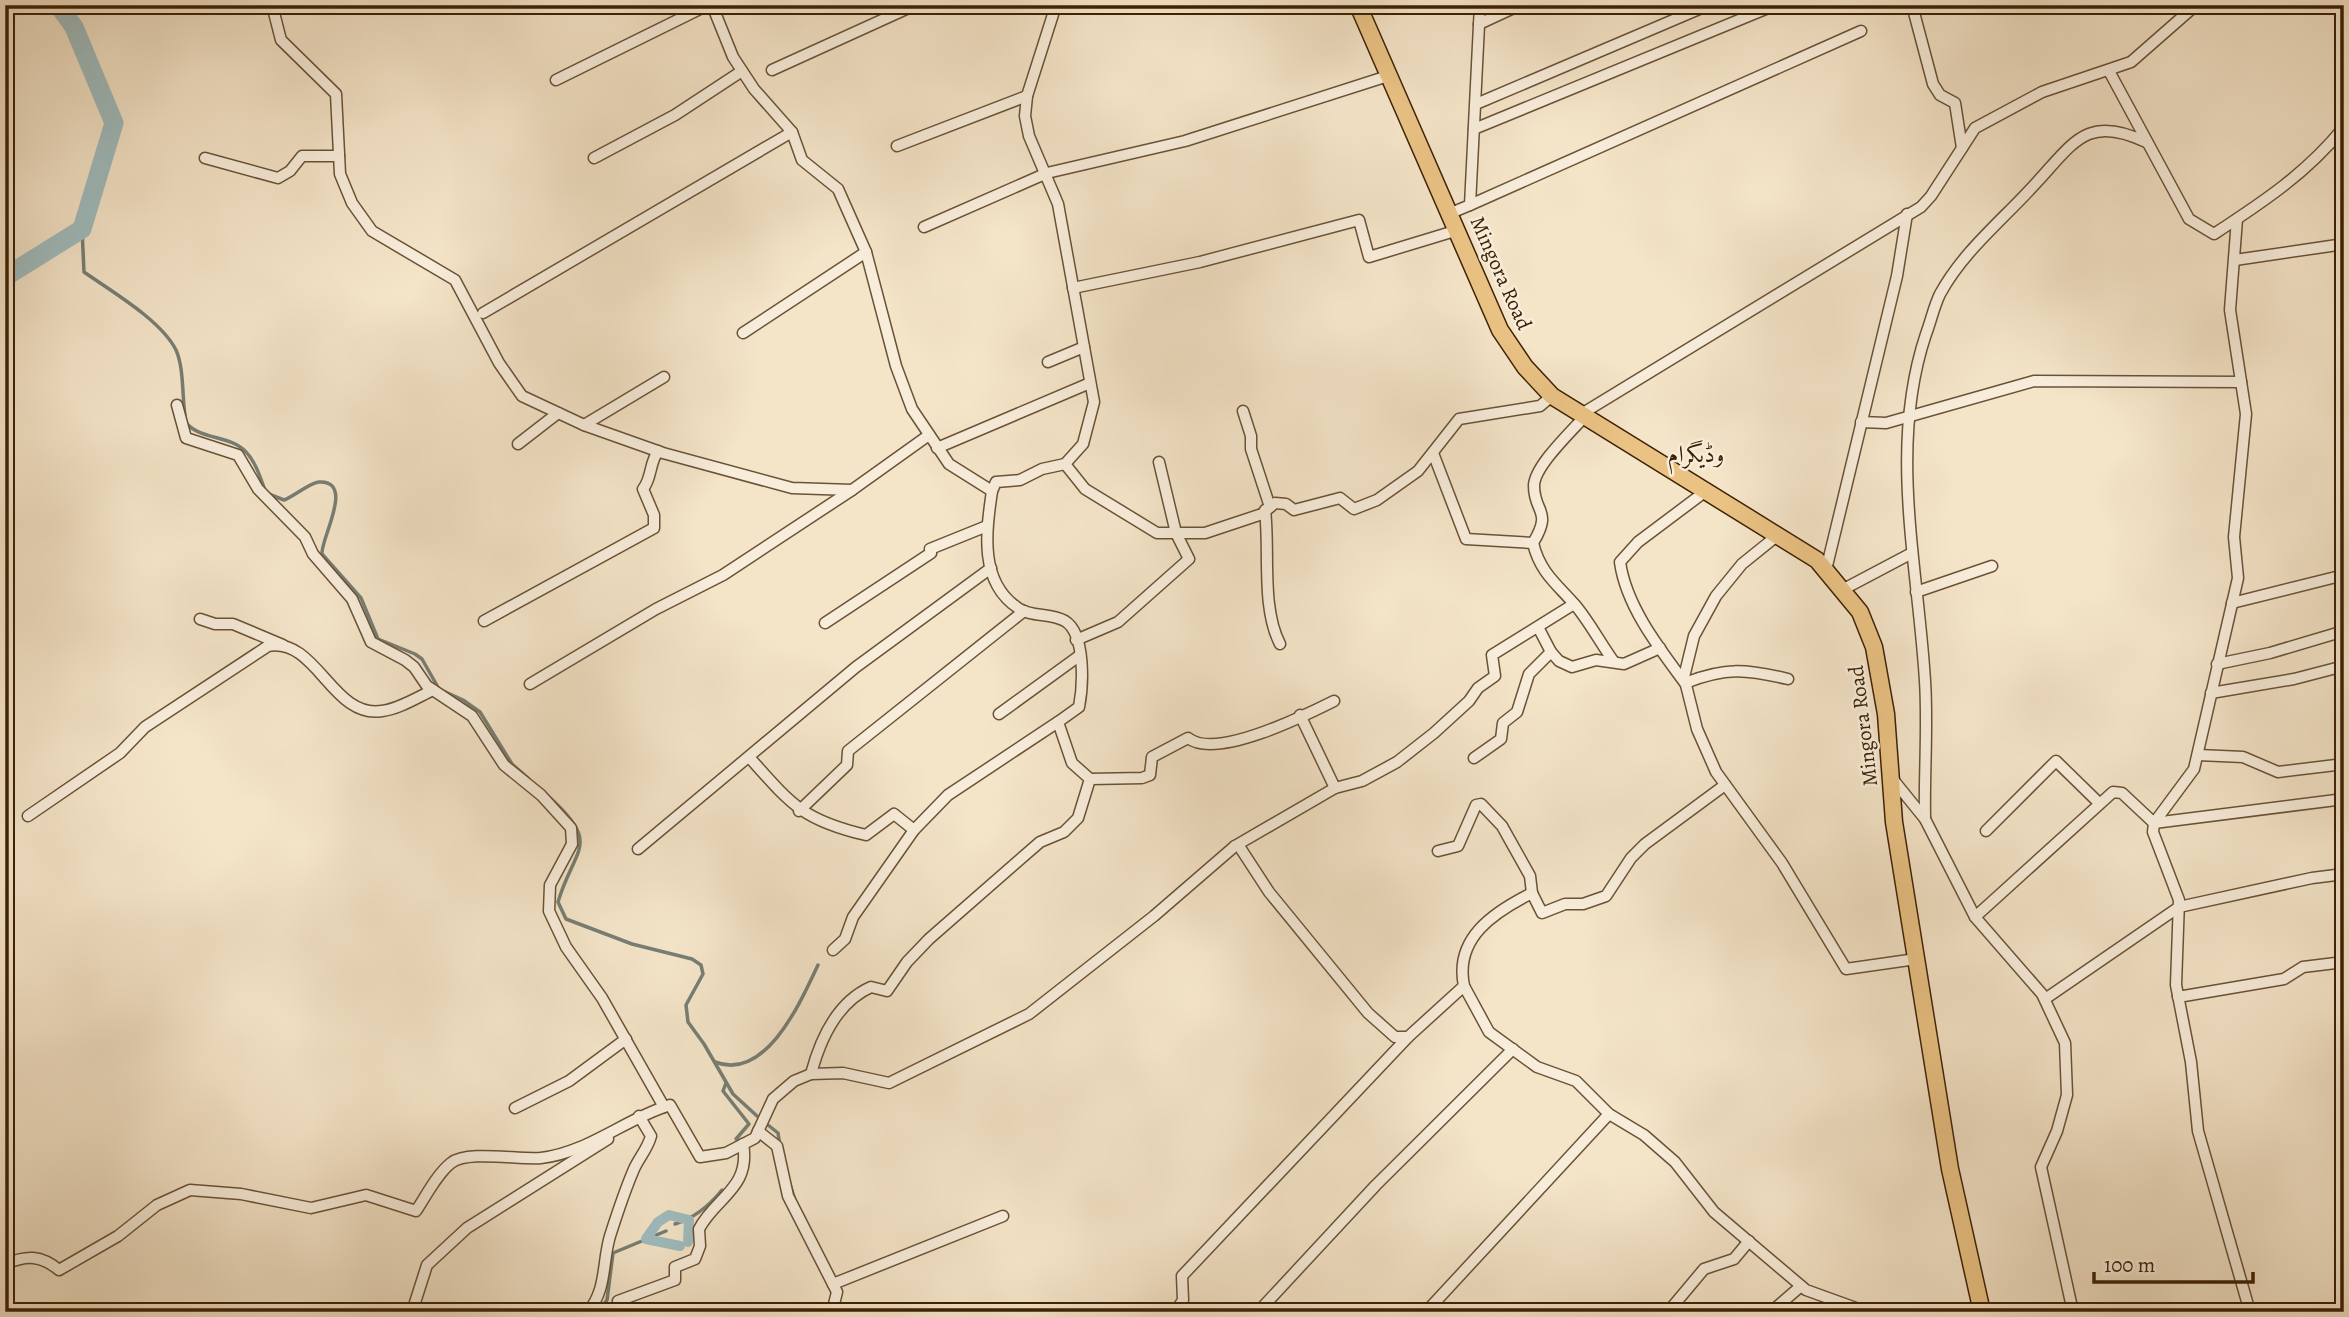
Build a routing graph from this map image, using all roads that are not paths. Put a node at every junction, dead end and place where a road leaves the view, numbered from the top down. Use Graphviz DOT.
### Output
graph roads {
  1 [pos="272,5"];
  2 [pos="710,5"];
  3 [pos="915,5"];
  4 [pos="1056,5"];
  5 [pos="1358,5"];
  6 [pos="1480,5"];
  7 [pos="1520,5"];
  8 [pos="1912,5"];
  9 [pos="2196,5"];
  10 [pos="1773,6"];
  11 [pos="1704,7"];
  12 [pos="1479,24"];
  13 [pos="1861,31"];
  14 [pos="772,70"];
  15 [pos="743,71"];
  16 [pos="2109,71"];
  17 [pos="1391,75"];
  18 [pos="556,80"];
  19 [pos="1027,96"];
  20 [pos="1476,104"];
  21 [pos="2344,127"];
  22 [pos="1474,129"];
  23 [pos="792,132"];
  24 [pos="2146,142"];
  25 [pos="897,146"];
  26 [pos="1962,148"];
  27 [pos="339,156"];
  28 [pos="205,158"];
  29 [pos="594,158"];
  30 [pos="1047,173"];
  31 [pos="1470,205"];
  32 [pos="1451,213"];
  33 [pos="1907,214"];
  34 [pos="2237,219"];
  35 [pos="925,226"];
  36 [pos="1458,230"];
  37 [pos="2344,244"];
  38 [pos="866,251"];
  39 [pos="2235,260"];
  40 [pos="1073,288"];
  41 [pos="483,313"];
  42 [pos="743,333"];
  43 [pos="1084,348"];
  44 [pos="1048,362"];
  45 [pos="664,377"];
  46 [pos="2241,382"];
  47 [pos="1090,383"];
  48 [pos="1552,396"];
  49 [pos="177,405"];
  50 [pos="1244,411"];
  51 [pos="558,413"];
  52 [pos="1585,414"];
  53 [pos="1909,417"];
  54 [pos="1861,422"];
  55 [pos="584,425"];
  56 [pos="929,435"];
  57 [pos="518,444"];
  58 [pos="937,448"];
  59 [pos="658,451"];
  60 [pos="1433,453"];
  61 [pos="1160,462"];
  62 [pos="1066,464"];
  63 [pos="852,489"];
  64 [pos="992,491"];
  65 [pos="1706,491"];
  66 [pos="1267,508"];
  67 [pos="986,526"];
  68 [pos="1175,533"];
  69 [pos="1779,535"];
  70 [pos="1533,543"];
  71 [pos="1912,553"];
  72 [pos="1992,566"];
  73 [pos="991,568"];
  74 [pos="1826,570"];
  75 [pos="2344,575"];
  76 [pos="1842,590"];
  77 [pos="1916,592"];
  78 [pos="2232,603"];
  79 [pos="1574,604"];
  80 [pos="1024,611"];
  81 [pos="200,619"];
  82 [pos="484,621"];
  83 [pos="825,623"];
  84 [pos="1538,627"];
  85 [pos="2344,631"];
  86 [pos="1076,640"];
  87 [pos="1280,644"];
  88 [pos="283,645"];
  89 [pos="1660,648"];
  90 [pos="1551,652"];
  91 [pos="1079,656"];
  92 [pos="1614,662"];
  93 [pos="2217,664"];
  94 [pos="2344,666"];
  95 [pos="1788,679"];
  96 [pos="1685,683"];
  97 [pos="530,684"];
  98 [pos="433,690"];
  99 [pos="2211,693"];
  100 [pos="1334,701"];
  101 [pos="999,714"];
  102 [pos="1300,715"];
  103 [pos="1058,722"];
  104 [pos="2198,755"];
  105 [pos="749,757"];
  106 [pos="1474,758"];
  107 [pos="2344,764"];
  108 [pos="1891,776"];
  109 [pos="1090,779"];
  110 [pos="1725,785"];
  111 [pos="1335,788"];
  112 [pos="2344,799"];
  113 [pos="2099,803"];
  114 [pos="799,811"];
  115 [pos="28,816"];
  116 [pos="1925,818"];
  117 [pos="2154,823"];
  118 [pos="915,830"];
  119 [pos="1986,831"];
  120 [pos="1235,846"];
  121 [pos="638,849"];
  122 [pos="1438,851"];
  123 [pos="2344,874"];
  124 [pos="1532,893"];
  125 [pos="2179,907"];
  126 [pos="1975,917"];
  127 [pos="833,950"];
  128 [pos="1916,958"];
  129 [pos="2344,962"];
  130 [pos="1464,986"];
  131 [pos="2178,996"];
  132 [pos="2045,999"];
  133 [pos="1408,1037"];
  134 [pos="626,1039"];
  135 [pos="1513,1049"];
  136 [pos="811,1073"];
  137 [pos="664,1107"];
  138 [pos="515,1108"];
  139 [pos="1609,1114"];
  140 [pos="639,1116"];
  141 [pos="758,1131"];
  142 [pos="616,1132"];
  143 [pos="743,1144"];
  144 [pos="1003,1216"];
  145 [pos="1749,1241"];
  146 [pos="5,1264"];
  147 [pos="833,1284"];
  148 [pos="1801,1286"];
  149 [pos="618,1301"];
  150 [pos="412,1312"];
  151 [pos="588,1312"];
  152 [pos="832,1312"];
  153 [pos="1176,1312"];
  154 [pos="1258,1312"];
  155 [pos="1426,1312"];
  156 [pos="1668,1312"];
  157 [pos="1771,1312"];
  158 [pos="1867,1312"];
  159 [pos="1982,1312"];
  160 [pos="2073,1312"];
  161 [pos="2250,1312"];
  1 -- 27 [label="street"];
  2 -- 15 [label="street"];
  2 -- 18 [label="street"];
  3 -- 14 [label="street"];
  4 -- 19 [label="street"];
  5 -- 17 [label="highway, Mingora Road"];
  6 -- 12 [label="street"];
  7 -- 12 [label="street"];
  8 -- 26 [label="street"];
  9 -- 16 [label="street"];
  10 -- 22 [label="street"];
  11 -- 20 [label="street"];
  12 -- 20 [label="street"];
  13 -- 31 [label="street"];
  15 -- 23 [label="street"];
  15 -- 29 [label="street"];
  16 -- 24 [label="street"];
  16 -- 26 [label="street"];
  17 -- 30 [label="street"];
  17 -- 32 [label="highway, Mingora Road"];
  19 -- 25 [label="street"];
  19 -- 30 [label="street"];
  20 -- 22 [label="street"];
  21 -- 34 [label="street"];
  22 -- 31 [label="street"];
  23 -- 38 [label="street"];
  23 -- 41 [label="street"];
  24 -- 34 [label="street"];
  24 -- 53 [label="street"];
  26 -- 33 [label="street"];
  27 -- 28 [label="street"];
  27 -- 51 [label="street"];
  30 -- 35 [label="street"];
  30 -- 40 [label="street"];
  31 -- 32 [label="street"];
  32 -- 36 [label="highway, Mingora Road"];
  33 -- 52 [label="street"];
  33 -- 54 [label="street"];
  34 -- 39 [label="street"];
  36 -- 40 [label="street"];
  36 -- 48 [label="highway, Mingora Road"];
  37 -- 39 [label="street"];
  38 -- 42 [label="street"];
  38 -- 56 [label="street"];
  39 -- 46 [label="street"];
  40 -- 43 [label="street"];
  43 -- 44 [label="street"];
  43 -- 47 [label="street"];
  45 -- 55 [label="street"];
  46 -- 53 [label="street"];
  46 -- 78 [label="street"];
  47 -- 58 [label="street"];
  47 -- 62 [label="street"];
  48 -- 52 [label="highway, Mingora Road"];
  48 -- 60 [label="street"];
  49 -- 98 [label="street"];
  50 -- 66 [label="street"];
  51 -- 55 [label="street"];
  51 -- 57 [label="street"];
  52 -- 65 [label="highway, Mingora Road"];
  52 -- 70 [label="street"];
  53 -- 54 [label="street"];
  53 -- 71 [label="street"];
  54 -- 74 [label="street"];
  55 -- 59 [label="street"];
  56 -- 58 [label="street"];
  56 -- 63 [label="street"];
  58 -- 64 [label="street"];
  59 -- 63 [label="street"];
  59 -- 82 [label="street"];
  60 -- 66 [label="street"];
  60 -- 70 [label="street"];
  61 -- 68 [label="street"];
  62 -- 64 [label="street"];
  62 -- 68 [label="street"];
  63 -- 97 [label="street"];
  64 -- 67 [label="street"];
  65 -- 69 [label="highway, Mingora Road"];
  65 -- 89 [label="street"];
  66 -- 68 [label="street"];
  66 -- 87 [label="street"];
  67 -- 73 [label="street"];
  67 -- 83 [label="street"];
  68 -- 86 [label="street"];
  69 -- 74 [label="highway, Mingora Road"];
  69 -- 96 [label="street"];
  70 -- 79 [label="street"];
  71 -- 76 [label="street"];
  71 -- 77 [label="street"];
  72 -- 77 [label="street"];
  73 -- 80 [label="street"];
  73 -- 105 [label="street"];
  74 -- 76 [label="highway, Mingora Road"];
  75 -- 78 [label="street"];
  76 -- 108 [label="highway, Mingora Road"];
  77 -- 116 [label="street"];
  78 -- 93 [label="street"];
  79 -- 84 [label="street"];
  79 -- 92 [label="street"];
  80 -- 86 [label="street"];
  80 -- 114 [label="street"];
  81 -- 88 [label="street"];
  84 -- 90 [label="street"];
  84 -- 111 [label="street"];
  85 -- 93 [label="street"];
  86 -- 91 [label="street"];
  88 -- 98 [label="street"];
  88 -- 115 [label="street"];
  89 -- 92 [label="street"];
  89 -- 96 [label="street"];
  90 -- 92 [label="street"];
  90 -- 106 [label="street"];
  91 -- 101 [label="street"];
  91 -- 103 [label="street"];
  93 -- 99 [label="street"];
  94 -- 99 [label="street"];
  95 -- 96 [label="street"];
  96 -- 110 [label="street"];
  98 -- 134 [label="street"];
  99 -- 104 [label="street"];
  100 -- 102 [label="street"];
  102 -- 109 [label="street"];
  102 -- 111 [label="street"];
  103 -- 109 [label="street"];
  103 -- 118 [label="street"];
  104 -- 107 [label="street"];
  104 -- 117 [label="street"];
  105 -- 114 [label="street"];
  105 -- 121 [label="street"];
  108 -- 116 [label="street"];
  108 -- 128 [label="highway, Mingora Road"];
  109 -- 136 [label="street"];
  110 -- 124 [label="street"];
  110 -- 128 [label="street"];
  111 -- 120 [label="street"];
  112 -- 117 [label="street"];
  113 -- 117 [label="street"];
  113 -- 119 [label="street"];
  113 -- 126 [label="street"];
  114 -- 118 [label="street"];
  116 -- 126 [label="street"];
  117 -- 125 [label="street"];
  118 -- 127 [label="street"];
  120 -- 133 [label="street"];
  120 -- 136 [label="street"];
  122 -- 124 [label="street"];
  123 -- 125 [label="street"];
  124 -- 130 [label="street"];
  125 -- 131 [label="street"];
  125 -- 132 [label="street"];
  126 -- 132 [label="street"];
  128 -- 159 [label="highway, Mingora Road"];
  129 -- 131 [label="street"];
  130 -- 133 [label="street"];
  130 -- 135 [label="street"];
  131 -- 161 [label="street"];
  132 -- 160 [label="street"];
  133 -- 153 [label="street"];
  134 -- 137 [label="street"];
  134 -- 138 [label="street"];
  135 -- 139 [label="street"];
  135 -- 154 [label="street"];
  136 -- 141 [label="street"];
  137 -- 140 [label="street"];
  137 -- 143 [label="street"];
  139 -- 145 [label="street"];
  139 -- 155 [label="street"];
  140 -- 142 [label="street"];
  140 -- 151 [label="street"];
  141 -- 143 [label="street"];
  141 -- 147 [label="street"];
  142 -- 146 [label="street"];
  142 -- 150 [label="street"];
  143 -- 149 [label="street"];
  144 -- 147 [label="street"];
  145 -- 148 [label="street"];
  145 -- 156 [label="street"];
  147 -- 152 [label="street"];
  148 -- 157 [label="street"];
  148 -- 158 [label="street"];
}
